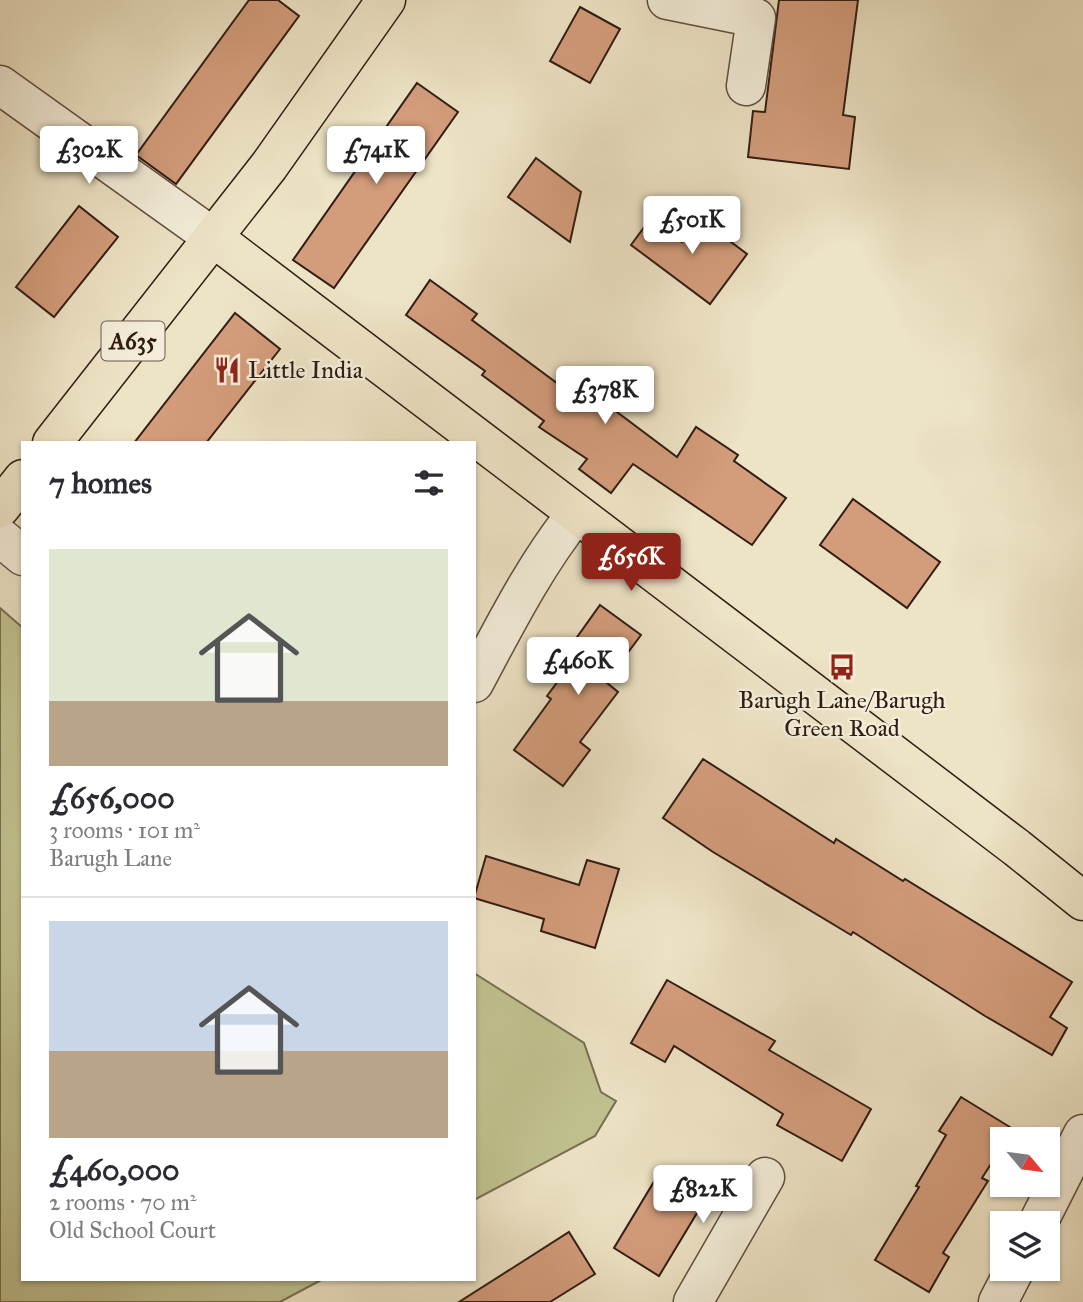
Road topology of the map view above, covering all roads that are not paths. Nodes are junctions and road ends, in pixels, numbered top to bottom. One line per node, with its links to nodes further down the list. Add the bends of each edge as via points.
1 (667, 0): 4 (street, via 756,18)
2 (382, 2): 5 (main road, A635, via 270,166)
3 (0, 85): 5 (street)
4 (746, 86)
5 (214, 238): 6 (main road, A635); 9 (main road)
6 (54, 441)
7 (21, 482): 8 (main road)
8 (0, 508)
9 (576, 514): 12 (street); 13 (main road)
10 (0, 537): 11 (street)
11 (21, 554)
12 (476, 680)
13 (1083, 901)
14 (1083, 1134): 16 (street)
15 (765, 1177): 18 (street)
16 (1044, 1211)
17 (1009, 1281): 19 (street)
18 (692, 1302)
19 (998, 1302)

